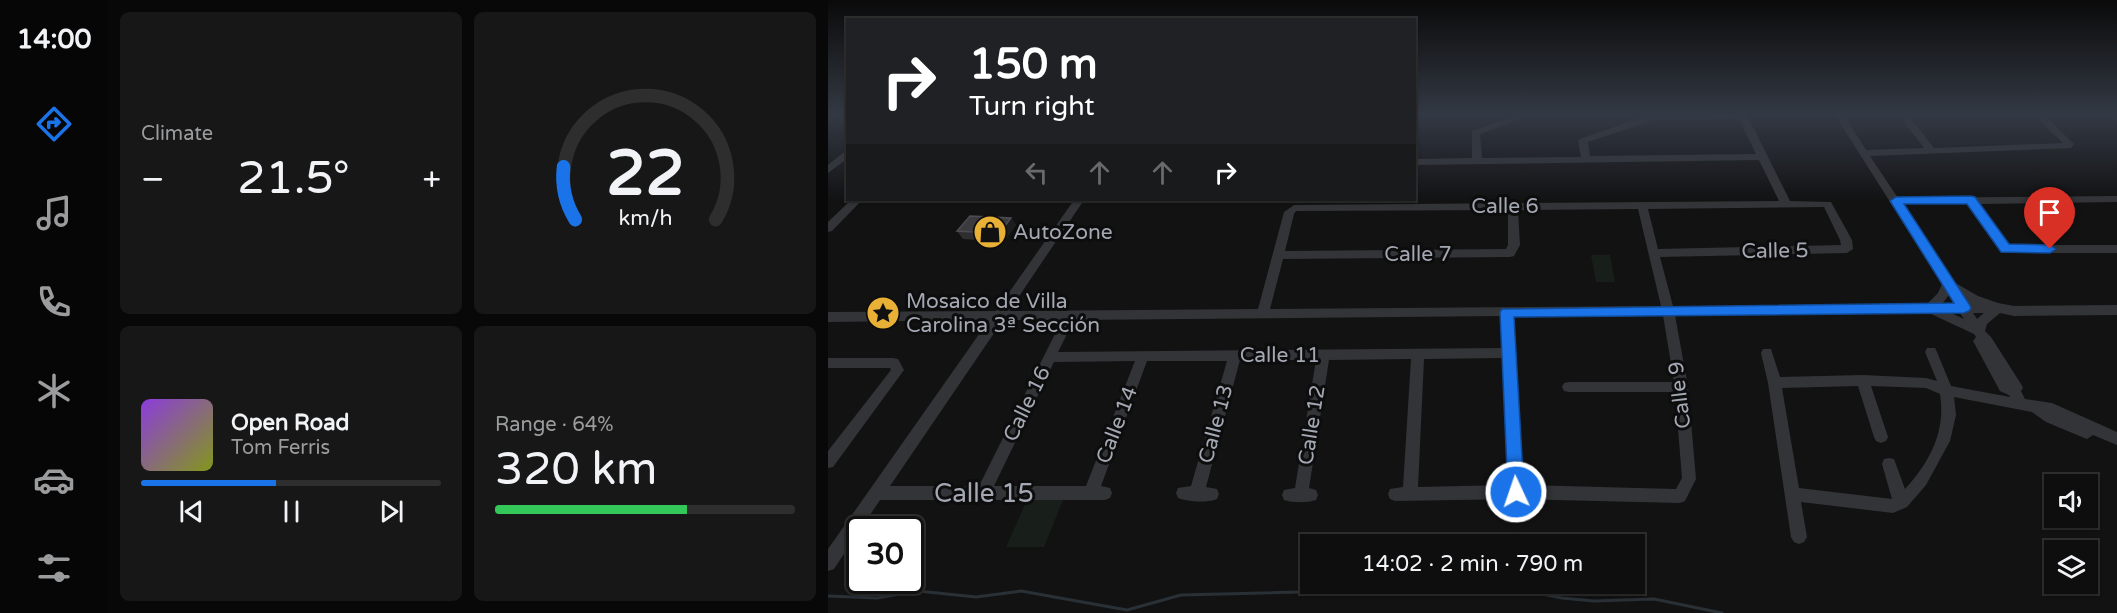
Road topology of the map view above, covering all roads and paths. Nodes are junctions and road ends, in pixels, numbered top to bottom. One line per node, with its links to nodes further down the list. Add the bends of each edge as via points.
1 (1476, 144): 12 (street)
2 (1583, 144): 11 (street)
3 (1755, 144): 10 (street)
4 (1857, 144): 8 (street)
5 (1926, 144): 7 (street)
6 (2066, 144): 7 (street, via 2068,146)
7 (1931, 150): 8 (street)
8 (1863, 153): 19 (street)
9 (846, 154): 14 (street)
10 (1761, 156): 11 (street); 21 (street)
11 (1586, 159): 12 (street)
12 (1477, 161): 13 (street)
13 (1416, 162)
14 (828, 170)
15 (2117, 199): 16 (street)
16 (1971, 200): 19 (street); 26 (street, via 2005,249)
17 (856, 201): 25 (street)
18 (1078, 201): 38 (street)
19 (1896, 201): 29 (street)
20 (1408, 203): 24 (street, Calle 6); 28 (street, Calle 6, via 1294,208)
21 (1786, 204): 22 (street, Calle 6); 23 (street, Calle 6)
22 (1827, 204): 27 (street, Calle 5, via 1847,249)
23 (1642, 205): 24 (street, Calle 6); 27 (street, Calle 9)
24 (1513, 206): 28 (street, Calle 7, via 1514,245 1510,253)
25 (828, 228)
26 (2117, 249)
27 (1654, 252): 35 (street, Calle 9)
28 (1278, 255): 37 (street, Calle 6)
29 (1948, 284): 31 (street, via 1943,296); 32 (street); 33 (street)
30 (2117, 303): 33 (street)
31 (1930, 308): 32 (street); 35 (street); 41 (street)
32 (1964, 308): 33 (street); 41 (street)
33 (2000, 308): 34 (street); 41 (street, via 1982,322)
34 (2117, 310)
35 (1668, 311): 36 (street); 54 (street, Calle 9)
36 (1507, 312): 37 (street); 43 (street)
37 (1263, 314): 39 (street)
38 (998, 315): 39 (street); 40 (street); 65 (street)
39 (1070, 315): 49 (street, Calle 16)
40 (828, 317)
41 (1980, 333): 56 (street, via 1978,339 1990,351 2005,387)
42 (1931, 352): 55 (street)
43 (1509, 353): 45 (street, Calle 11); 64 (street)
44 (1767, 353): 52 (street)
45 (1418, 354): 47 (street, Calle 11); 64 (street, via 1403,493)
46 (1235, 355): 47 (street, Calle 11); 48 (street, Calle 11); 67 (street, Calle 13)
47 (1323, 355): 69 (street, Calle 12)
48 (1143, 356): 49 (street, Calle 11); 66 (street, Calle 14)
49 (1050, 357): 63 (street, Calle 16)
50 (828, 363): 61 (street, via 893,363 898,370)
51 (1863, 380): 52 (street); 55 (street, via 1926,383); 58 (street)
52 (1775, 383): 68 (street)
53 (1569, 387): 54 (street)
54 (1681, 387): 64 (street, Calle 9, via 1689,479 1680,496)
55 (1945, 390): 56 (street); 70 (street, via 1949,412 1944,439 1924,476)
56 (2017, 397): 57 (street)
57 (2034, 407): 59 (street, via 2047,407); 60 (street)
58 (1881, 437)
59 (2117, 439)
60 (2117, 448)
61 (828, 462)
62 (1889, 464): 70 (street)
63 (984, 492): 65 (street, Calle 15); 66 (street, Calle 15)
64 (1516, 492)
65 (877, 493): 72 (street)
66 (1098, 493)
67 (1198, 493)
68 (1792, 494): 70 (street, via 1893,506); 71 (street)
69 (1300, 495)
70 (1902, 502)
71 (1799, 537)
72 (828, 563)

